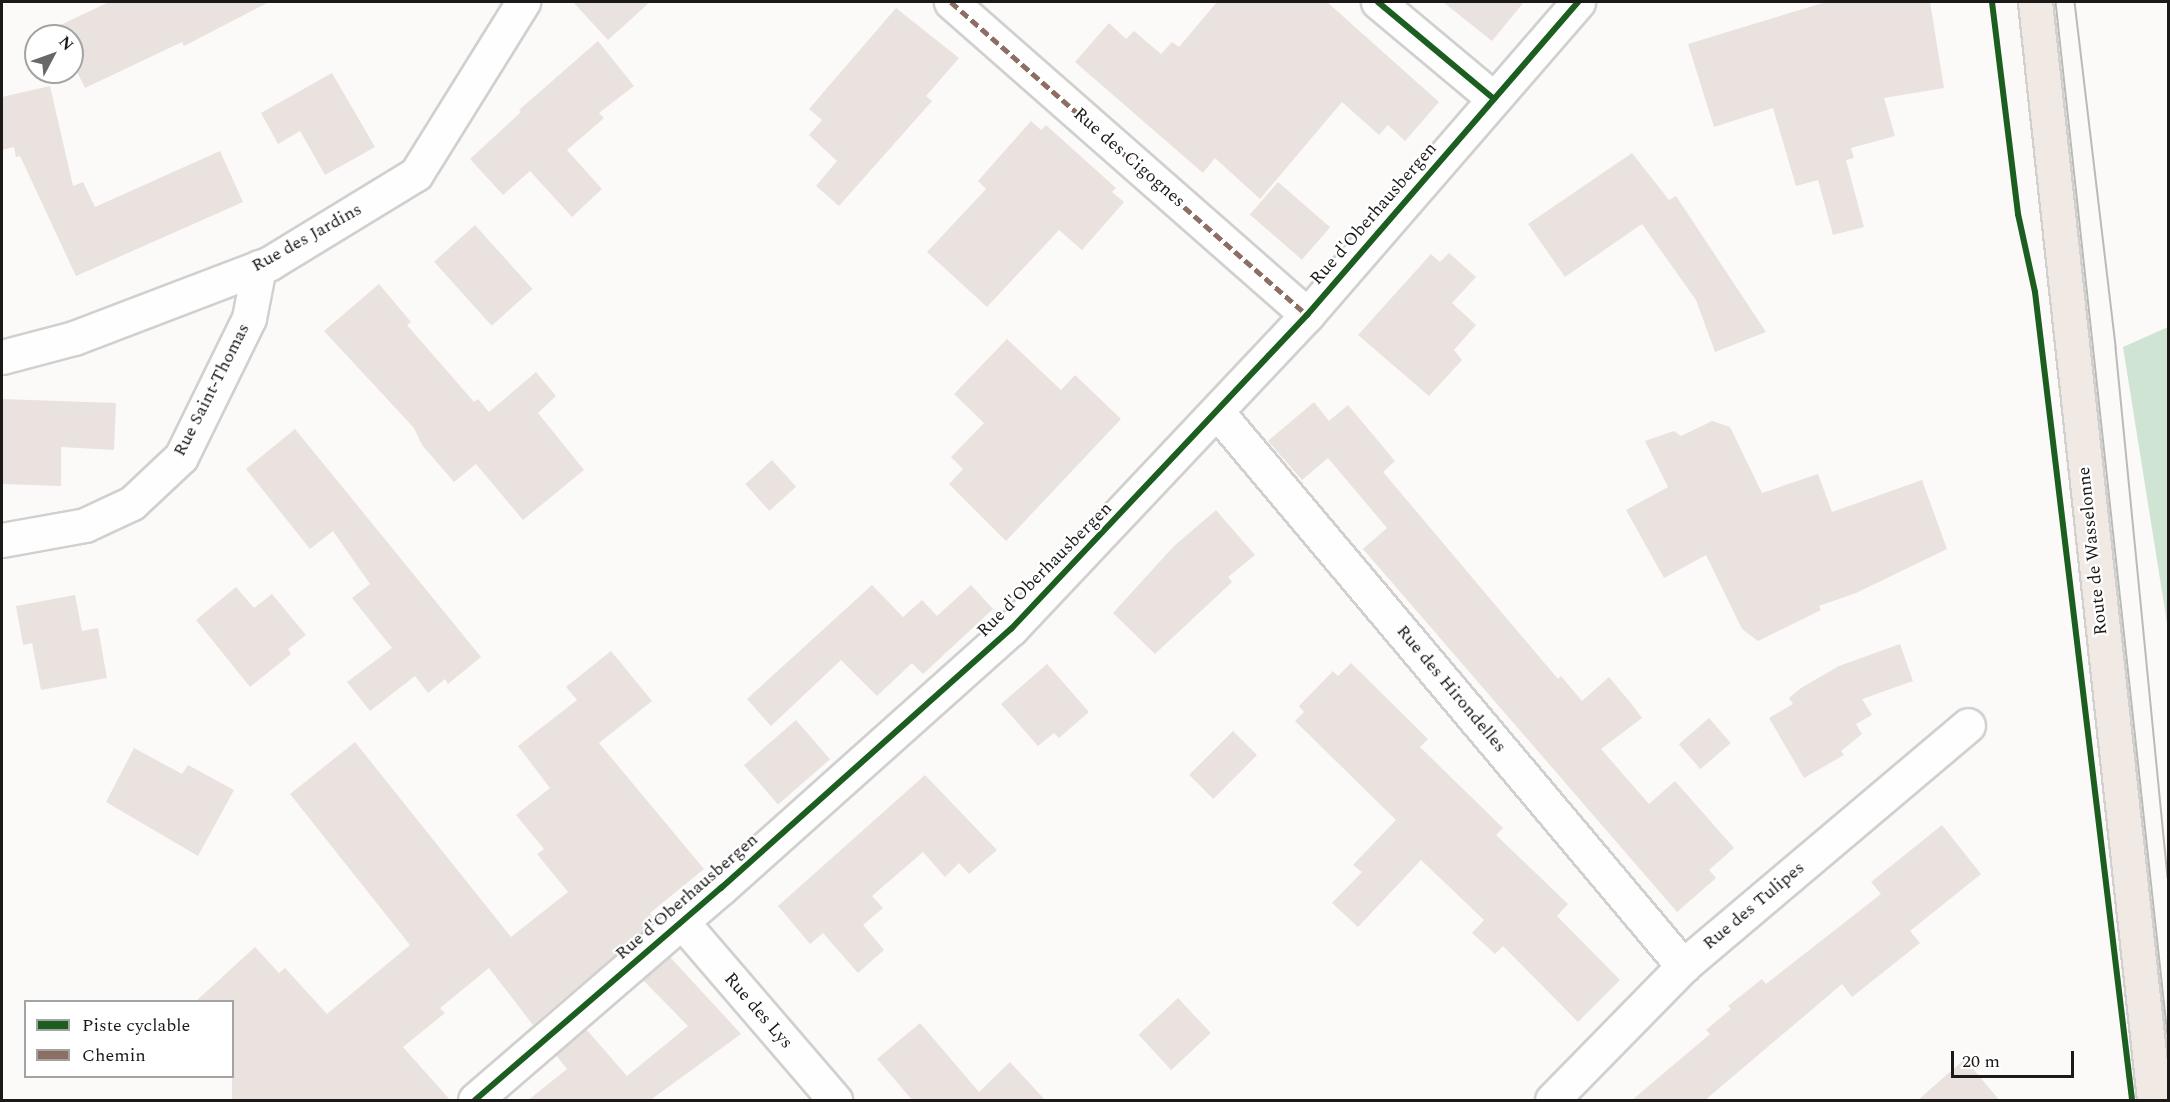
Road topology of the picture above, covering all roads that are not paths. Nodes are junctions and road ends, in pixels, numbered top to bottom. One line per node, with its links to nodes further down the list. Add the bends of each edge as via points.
1 (523, 2): 7 (street, Rue des Jardins, via 416,174)
2 (951, 2): 8 (street, Rue des Cigognes)
3 (1378, 2): 6 (street)
4 (1578, 2): 6 (street, Rue d'Oberhausbergen)
5 (2035, 2): 18 (main road, Route de Wasselonne)
6 (1494, 99): 8 (street, Rue d'Oberhausbergen)
7 (259, 267): 9 (street, Rue des Jardins, via 74,338); 11 (street, Rue Saint-Thomas, via 249,318 181,457 122,508 85,525)
8 (1307, 315): 10 (street, Rue d'Oberhausbergen)
9 (2, 357)
10 (1218, 413): 13 (street, Rue d'Oberhausbergen, via 1011,629); 14 (street, Rue des Hirondelles)
11 (2, 540)
12 (1968, 725): 14 (street, Rue des Tulipes)
13 (682, 922): 15 (street, Rue d'Oberhausbergen); 16 (street, Rue des Lys)
14 (1683, 966): 17 (street, Rue des Tulipes)
15 (475, 1101)
16 (835, 1101)
17 (1552, 1101)
18 (2154, 1101)

